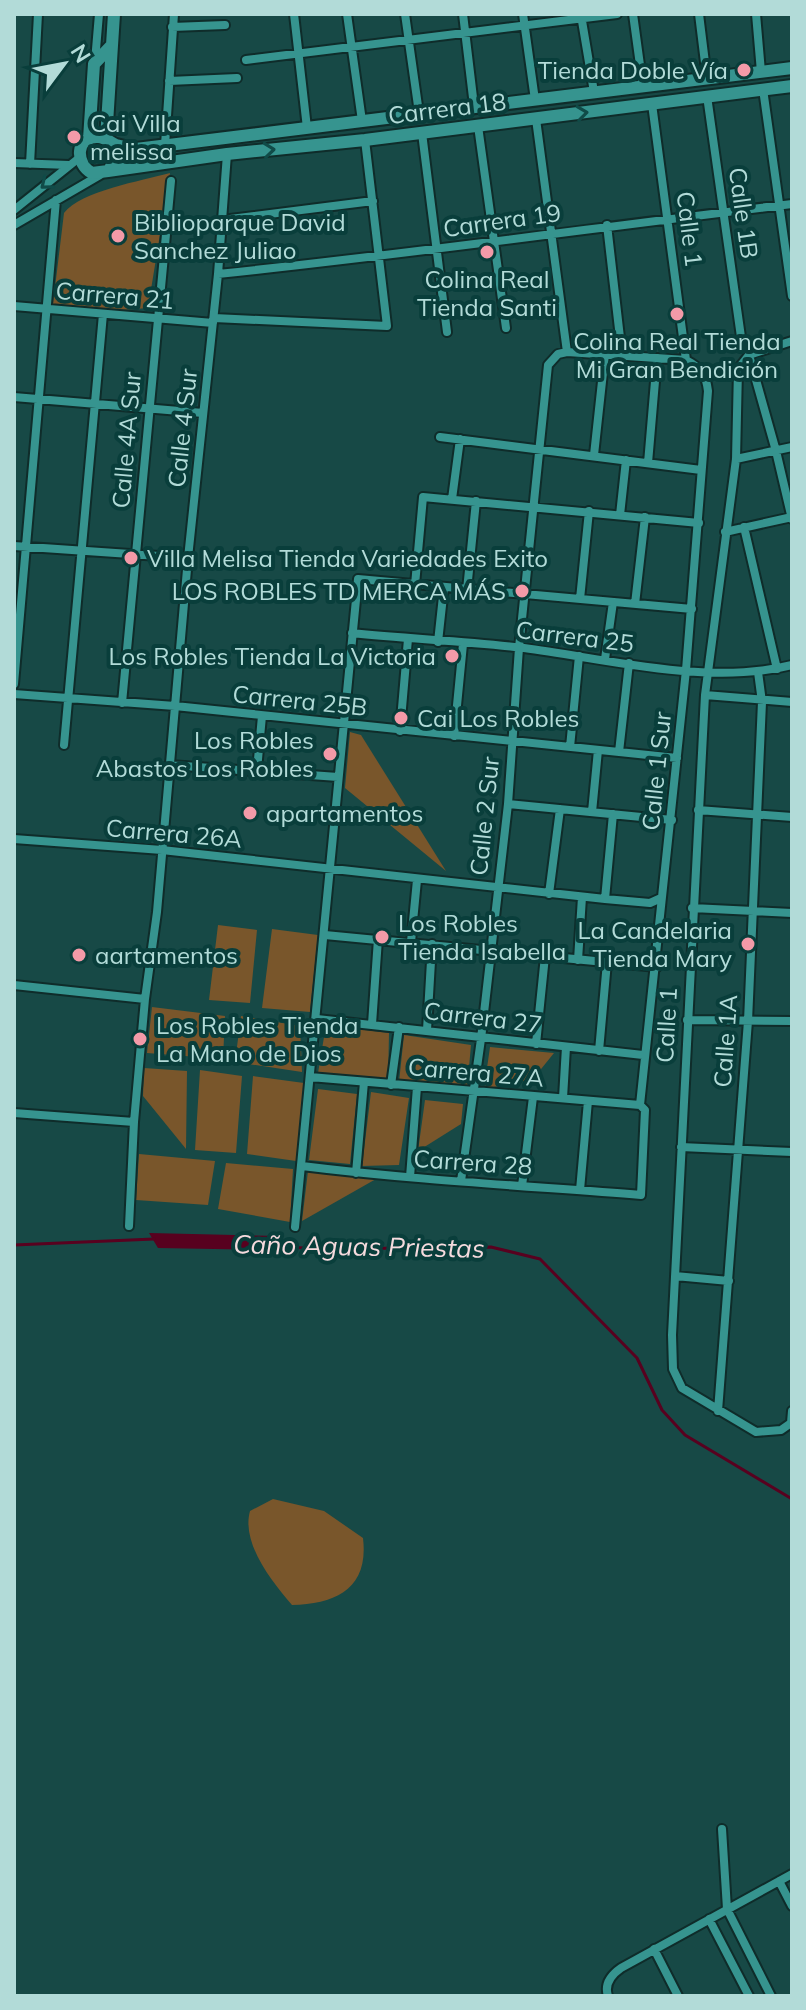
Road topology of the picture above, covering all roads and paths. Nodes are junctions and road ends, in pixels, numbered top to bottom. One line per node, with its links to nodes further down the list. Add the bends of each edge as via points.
1 (38, 14): 53 (street)
2 (99, 14): 24 (street)
3 (114, 14): 20 (street)
4 (174, 14): 17 (street)
5 (294, 14): 22 (street)
6 (347, 14): 21 (street)
7 (405, 14): 19 (street)
8 (463, 14): 18 (street)
9 (523, 14): 16 (street)
10 (617, 14): 14 (street)
11 (633, 14): 31 (street)
12 (699, 14): 28 (street)
13 (756, 14): 26 (street)
14 (581, 16): 16 (street); 33 (street)
15 (225, 25): 17 (street)
16 (524, 26): 18 (street); 35 (street)
17 (172, 27): 29 (street)
18 (465, 33): 19 (street); 37 (street)
19 (408, 40): 21 (street); 39 (street)
20 (112, 45): 24 (street); 48 (street)
21 (351, 47): 22 (street); 41 (street)
22 (296, 54): 23 (street); 43 (street)
23 (246, 60)
24 (94, 64): 46 (street)
25 (792, 68): 26 (street, Carrera 18)
26 (761, 72): 28 (street, Carrera 18)
27 (237, 78): 29 (street)
28 (707, 79): 31 (street, Carrera 18)
29 (169, 81): 49 (street)
30 (792, 86): 32 (street, Carrera 18)
31 (643, 87): 33 (street, Carrera 18)
32 (763, 89): 34 (street, Carrera 18); 59 (street)
33 (594, 92): 35 (street, Carrera 18)
34 (707, 96): 36 (street, Carrera 18); 61 (street, Calle 1B)
35 (535, 100): 37 (street, Carrera 18)
36 (652, 104): 40 (street, Carrera 18, one-way to 36); 62 (street, Calle 1)
37 (474, 106): 38 (street, Carrera 18)
38 (439, 112): 39 (street, Carrera 18); 44 (street)
39 (419, 113): 41 (street, Carrera 18)
40 (536, 119): 42 (street, Carrera 18); 66 (street)
41 (362, 121): 43 (street, Carrera 18)
42 (478, 126): 44 (street, Carrera 18); 67 (street)
43 (307, 128): 49 (street, Carrera 18)
44 (440, 131): 45 (street, Carrera 18)
45 (422, 133): 47 (street, Carrera 18); 68 (street)
46 (89, 139): 48 (street); 51 (street)
47 (365, 140): 50 (street, Carrera 18, one-way to 47); 57 (street)
48 (109, 141): 49 (street, Carrera 18, via 136,149); 54 (street, via 116,160)
49 (165, 145)
50 (227, 154): 54 (street, Carrera 18); 63 (street, Calle 4 Sur)
51 (74, 162): 53 (street); 54 (street); 60 (street, one-way to 60)
52 (14, 163): 53 (street)
53 (30, 164)
54 (104, 172): 56 (street)
55 (171, 181): 75 (street, Calle 4A Sur)
56 (56, 200): 64 (street); 73 (street)
57 (373, 201): 63 (street); 69 (street)
58 (792, 204): 59 (street, Carrera 19)
59 (779, 205): 61 (street, Carrera 19); 71 (street)
60 (14, 210)
61 (724, 214): 62 (street, Carrera 19); 79 (street, Calle 1B)
62 (669, 219): 65 (street, Carrera 19); 86 (street, Calle 1)
63 (222, 220): 70 (street, Calle 4 Sur)
64 (14, 225)
65 (607, 225): 66 (street, Carrera 19); 83 (street)
66 (552, 233): 67 (street, Carrera 19); 81 (street)
67 (494, 240): 68 (street, Carrera 19); 77 (street)
68 (435, 249): 69 (street, Carrera 19); 78 (street)
69 (380, 257): 70 (street, Carrera 19); 76 (street, Carrera 21, via 387,326)
70 (218, 274): 76 (street, Calle 4 Sur)
71 (792, 296)
72 (14, 306): 73 (street, Carrera 21)
73 (45, 308): 74 (street, Carrera 21); 88 (street)
74 (103, 314): 75 (street, Carrera 21); 89 (street)
75 (158, 318): 76 (street, Carrera 21); 90 (street, Calle 4A Sur)
76 (213, 321): 91 (street, Calle 4 Sur)
77 (506, 328)
78 (447, 332)
79 (741, 337)
80 (792, 341): 84 (street)
81 (567, 352): 82 (street); 95 (street, Calle 2 Sur, via 548,365)
82 (605, 354): 83 (street); 97 (street)
83 (622, 355): 85 (street)
84 (749, 355): 96 (street); 98 (street, via 738,369)
85 (657, 358): 86 (street); 100 (street)
86 (686, 360): 101 (street, Calle 1 Sur, via 707,377)
87 (14, 397): 88 (street)
88 (38, 399): 89 (street); 113 (street)
89 (96, 404): 90 (street); 114 (street)
90 (149, 408): 91 (street); 115 (street, Calle 4A Sur)
91 (203, 413): 116 (street, Calle 4 Sur)
92 (440, 437): 93 (street)
93 (460, 439): 95 (street); 102 (street)
94 (792, 447): 96 (street)
95 (541, 448): 97 (street); 104 (street, Calle 2 Sur)
96 (776, 451): 98 (street); 108 (street)
97 (594, 455): 99 (street)
98 (736, 459): 111 (street)
99 (626, 460): 100 (street); 106 (street)
100 (648, 463): 101 (street)
101 (701, 470): 109 (street, Calle 1 Sur)
102 (452, 499): 103 (street); 117 (street, via 423,497)
103 (476, 501): 104 (street); 119 (street)
104 (534, 506): 105 (street); 120 (street, Calle 2 Sur)
105 (589, 511): 106 (street); 121 (street)
106 (620, 515): 107 (street)
107 (645, 517): 109 (street); 123 (street)
108 (792, 518): 110 (street)
109 (699, 523): 124 (street, Calle 1 Sur)
110 (744, 527): 111 (street); 134 (street)
111 (725, 532): 135 (street, Calle 1)
112 (14, 546): 113 (street)
113 (26, 547): 114 (street); 137 (street)
114 (82, 552): 115 (street); 140 (street)
115 (135, 555): 116 (street); 143 (street, Calle 4A Sur)
116 (188, 558): 144 (street, Calle 4 Sur)
117 (415, 585): 118 (street); 125 (street, via 358,579)
118 (444, 587): 119 (street); 127 (street)
119 (467, 590): 120 (street)
120 (525, 595): 121 (street); 129 (street, Calle 2 Sur)
121 (580, 599): 122 (street)
122 (613, 602): 123 (street); 131 (street)
123 (635, 604): 124 (street)
124 (692, 609): 135 (street, Calle 1 Sur)
125 (352, 633): 126 (street, Carrera 25); 146 (street)
126 (408, 639): 127 (street, Carrera 25); 147 (street)
127 (438, 642): 128 (street, Carrera 25)
128 (463, 644): 129 (street, Carrera 25); 148 (street)
129 (519, 648): 130 (street, Carrera 25); 149 (street, Calle 2 Sur)
130 (579, 656): 131 (street, Carrera 25); 151 (street)
131 (605, 659): 132 (street, Carrera 25)
132 (629, 663): 135 (street, Carrera 25); 153 (street)
133 (792, 665): 134 (street, Carrera 25)
134 (777, 669): 136 (street, Carrera 25)
135 (698, 672): 136 (street, Carrera 25); 139 (street, Calle 1); 154 (street, Calle 1 Sur)
136 (758, 672): 141 (street, Calle 1A)
137 (14, 684)
138 (14, 694): 140 (street, Carrera 25B)
139 (705, 695): 141 (street); 160 (street, Calle 1)
140 (69, 699): 143 (street, Carrera 25B); 150 (street)
141 (762, 702): 142 (street); 163 (street, Calle 1A)
142 (792, 702)
143 (122, 703): 144 (street, Carrera 25B)
144 (175, 706): 145 (street, Carrera 25B); 155 (street, Calle 4 Sur)
145 (262, 716): 146 (street, Carrera 25B); 156 (street)
146 (343, 724): 147 (street, Carrera 25B); 157 (street)
147 (400, 731): 148 (street, Carrera 25B)
148 (454, 736): 149 (street, Carrera 25B)
149 (512, 742): 151 (street, Carrera 25B); 158 (street, Calle 2 Sur)
150 (64, 745)
151 (570, 747): 152 (street, Carrera 25B)
152 (598, 750): 153 (street, Carrera 25B); 161 (street)
153 (619, 752): 154 (street, Carrera 25B)
154 (677, 758): 165 (street, Calle 1 Sur)
155 (170, 765): 156 (street); 167 (street, Calle 4 Sur)
156 (257, 770): 157 (street)
157 (338, 777): 168 (street)
158 (508, 804): 159 (street); 170 (street, Calle 2 Sur)
159 (560, 809): 161 (street); 171 (street)
160 (698, 810): 163 (street); 175 (street, Calle 1)
161 (592, 812): 162 (street)
162 (613, 814): 165 (street); 174 (street)
163 (757, 815): 164 (street); 176 (street, Calle 1A)
164 (792, 817)
165 (672, 820): 173 (street, Calle 1 Sur)
166 (14, 839): 167 (street, Carrera 26A)
167 (162, 850): 168 (street, Carrera 26A); 188 (street, Calle 4 Sur)
168 (329, 869): 169 (street, Carrera 26A); 178 (street)
169 (417, 880): 170 (street, Carrera 26A); 180 (street)
170 (497, 889): 171 (street, Carrera 26A); 182 (street, Calle 2 Sur)
171 (549, 894): 172 (street, Carrera 26A)
172 (582, 897): 174 (street, Carrera 26A); 184 (street)
173 (661, 898): 174 (street, Carrera 26A, via 650,903); 186 (street, Calle 1 Sur)
174 (605, 899)
175 (692, 908): 176 (street); 190 (street, Calle 1)
176 (752, 912): 177 (street); 191 (street, Calle 1A)
177 (792, 913)
178 (325, 935): 179 (street); 189 (street)
179 (378, 939): 180 (street); 193 (street)
180 (411, 942): 181 (street)
181 (432, 944): 182 (street); 195 (street)
182 (491, 949): 183 (street); 196 (street, Calle 2 Sur)
183 (545, 956): 184 (street); 197 (street)
184 (578, 960): 185 (street)
185 (607, 962): 186 (street); 199 (street)
186 (657, 967): 200 (street, Calle 1 Sur)
187 (14, 985): 188 (street)
188 (145, 999): 211 (street, Calle 4 Sur)
189 (317, 1019): 193 (street, Carrera 27); 201 (street)
190 (687, 1020): 191 (street); 212 (street, Calle 1)
191 (748, 1021): 192 (street); 213 (street, Calle 1A)
192 (792, 1021)
193 (372, 1024): 194 (street, Carrera 27)
194 (399, 1027): 195 (street, Carrera 27); 203 (street)
195 (427, 1030): 196 (street, Carrera 27)
196 (481, 1039): 197 (street, Carrera 27); 205 (street, Calle 2 Sur)
197 (536, 1044): 198 (street, Carrera 27)
198 (566, 1047): 199 (street, Carrera 27); 207 (street)
199 (599, 1051): 200 (street, Carrera 27)
200 (643, 1055): 209 (street, Calle 1 Sur)
201 (310, 1077): 202 (street, Carrera 27A); 215 (street)
202 (364, 1082): 203 (street, Carrera 27A); 216 (street)
203 (391, 1085): 204 (street, Carrera 27A)
204 (417, 1087): 205 (street, Carrera 27A); 217 (street)
205 (472, 1092): 206 (street, Carrera 27A); 218 (street, Calle 2 Sur)
206 (533, 1097): 207 (street, Carrera 27A); 219 (street)
207 (563, 1098): 208 (street, Carrera 27A)
208 (588, 1101): 209 (street, Carrera 27A); 220 (street)
209 (640, 1105): 221 (street, Calle 1 Sur, via 645,1110)
210 (14, 1113): 211 (street)
211 (134, 1122): 222 (street, Calle 4 Sur)
212 (681, 1147): 213 (street); 224 (street, Calle 1)
213 (738, 1150): 214 (street); 225 (street, Calle 1A)
214 (792, 1152)
215 (302, 1166): 216 (street, Carrera 28); 223 (street)
216 (356, 1173): 217 (street, Carrera 28)
217 (410, 1177): 218 (street, Carrera 28)
218 (461, 1181): 219 (street, Carrera 28)
219 (522, 1186): 220 (street, Carrera 28)
220 (580, 1190): 221 (street, Carrera 28)
221 (641, 1195)
222 (129, 1226)
223 (295, 1227)
224 (675, 1276): 225 (street); 226 (street, Calle 1, via 673,1369 682,1388)
225 (729, 1281): 226 (street, Calle 1A)
226 (718, 1411): 227 (street, Calle 1, via 756,1432 781,1430 791,1423)
227 (792, 1414)
228 (722, 1829): 232 (street)
229 (792, 1874): 230 (street)
230 (779, 1881): 231 (street); 232 (street)
231 (792, 1906)
232 (727, 1909): 233 (street); 238 (street)
233 (709, 1919): 234 (street); 237 (street)
234 (654, 1949): 235 (street, via 613,1974); 236 (street)
235 (608, 1996)
236 (678, 1996)
237 (749, 1996)
238 (771, 1996)

